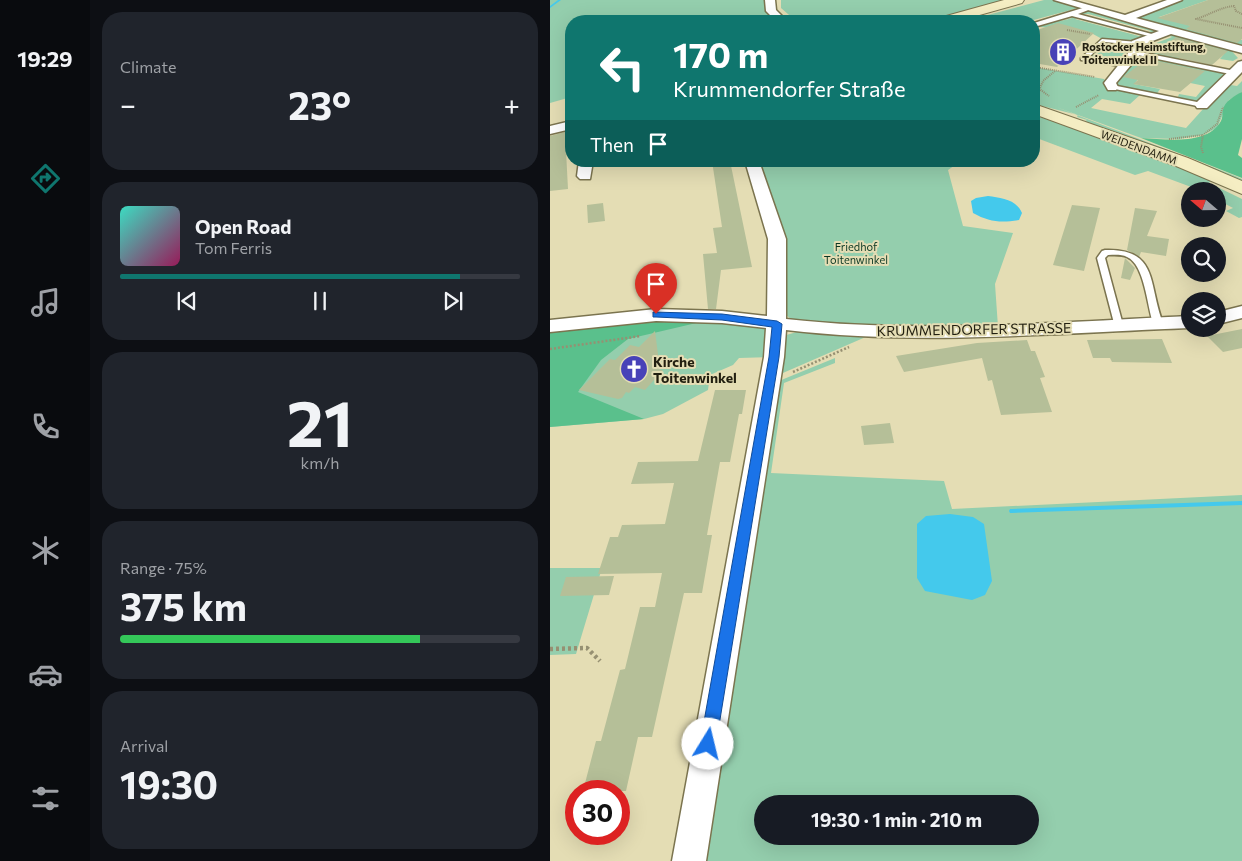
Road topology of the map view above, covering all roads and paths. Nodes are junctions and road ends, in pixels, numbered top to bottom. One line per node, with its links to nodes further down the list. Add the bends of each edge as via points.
1 (770, 0): 8 (street, via 771,11)
2 (1018, 0): 9 (street)
3 (1060, 0): 5 (street)
4 (1177, 0): 10 (street)
5 (1089, 8): 6 (lane); 10 (street)
6 (1072, 14): 11 (lane); 15 (lane)
7 (1242, 14): 12 (path, via 1234,6 1228,6 1196,19)
8 (775, 15)
9 (965, 15)
10 (1125, 18): 14 (street)
11 (1040, 23)
12 (1242, 28)
13 (1063, 30): 16 (path, via 1093,34)
14 (1172, 30): 15 (street); 18 (street)
15 (1156, 36): 17 (street)
16 (1104, 40): 17 (lane); 19 (lane, via 1083,59)
17 (1136, 48): 19 (street); 21 (lane)
18 (1242, 50)
19 (1125, 66): 24 (street, via 1110,83)
20 (1040, 68): 22 (path)
21 (1238, 69): 28 (street)
22 (1055, 71): 23 (path); 25 (path)
23 (1096, 78)
24 (1112, 87): 28 (lane); 29 (path)
25 (1040, 88): 26 (path)
26 (1051, 98)
27 (1226, 104): 33 (path, via 1217,128)
28 (1202, 105)
29 (1075, 107)
30 (1040, 111): 37 (street, WEIDENDAMM, via 1182,162)
31 (565, 126): 32 (street)
32 (550, 130)
33 (1203, 136): 34 (path); 35 (path, via 1201,148)
34 (1160, 138)
35 (1204, 155)
36 (754, 167): 42 (street, via 777,239)
37 (1242, 188)
38 (1242, 312): 39 (street)
39 (1226, 316)
40 (1181, 322): 41 (street, KRUMMENDORFER STRASSE)
41 (1158, 323): 43 (street, KRUMMENDORFER STRASSE); 43 (lane, via 1141,265 1129,253 1111,252 1101,258)
42 (777, 324): 44 (street, KRUMMENDORFER STRASSE, via 656,314); 45 (street, KRUMMENDORFER STRASSE); 48 (street)
43 (1118, 325): 45 (street, KRUMMENDORFER STRASSE)
44 (550, 326)
45 (885, 332): 48 (path)
46 (646, 335): 47 (path)
47 (550, 349)
48 (769, 381): 51 (street)
49 (550, 649): 50 (path, via 587,648)
50 (600, 661)
51 (689, 861)

